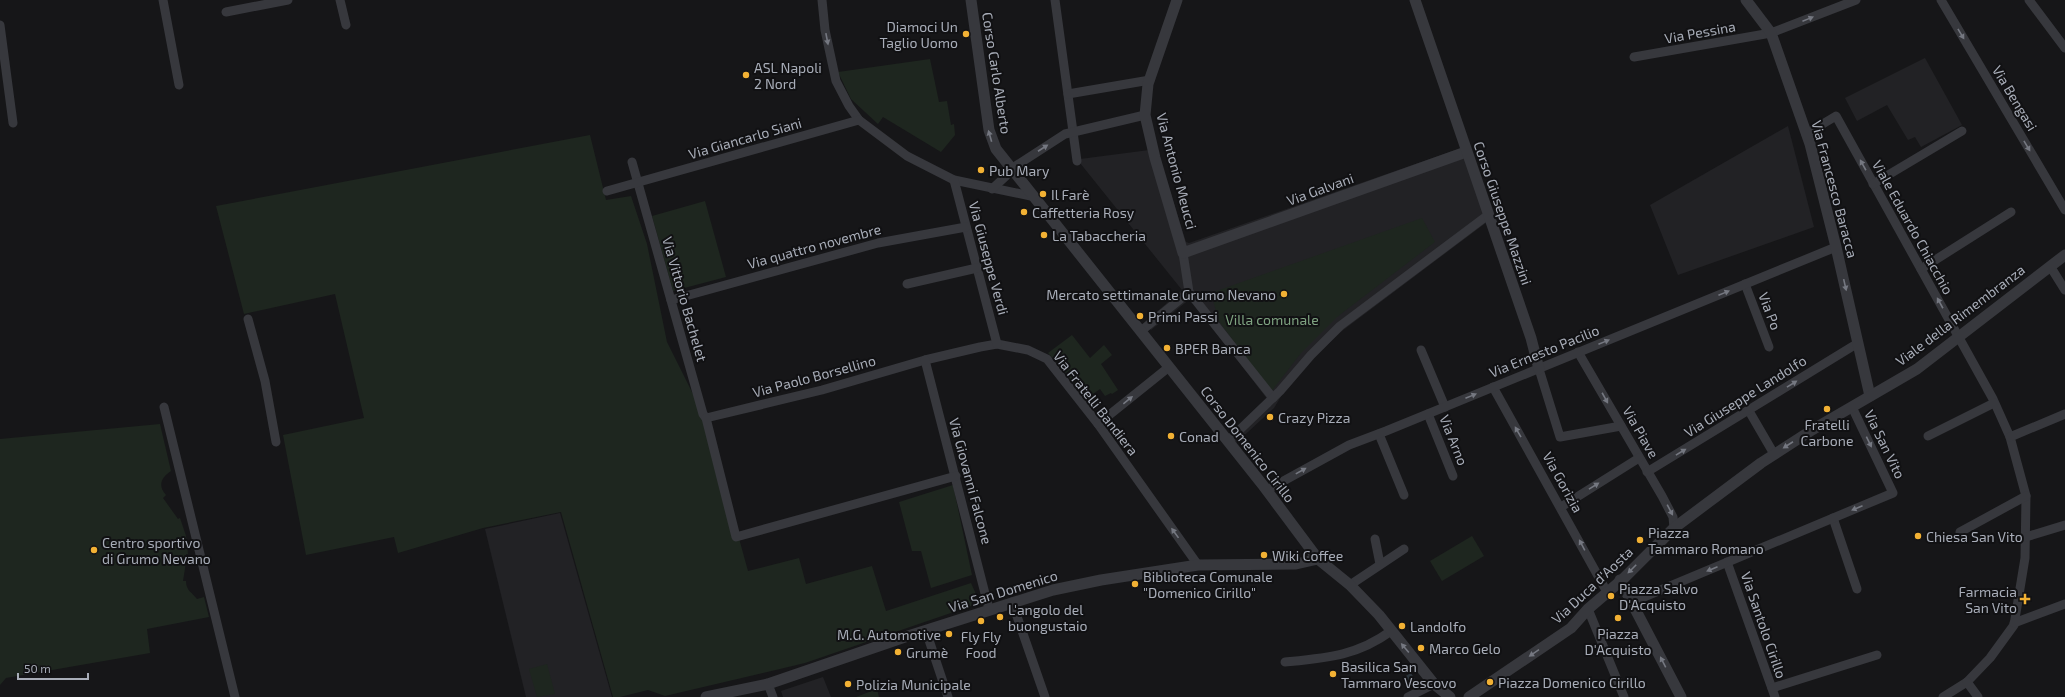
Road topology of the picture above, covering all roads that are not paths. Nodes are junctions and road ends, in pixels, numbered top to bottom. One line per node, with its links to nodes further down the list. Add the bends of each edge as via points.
1 (163, 0): 20 (street)
2 (288, 0): 13 (street)
3 (340, 0): 15 (street)
4 (822, 0): 23 (street, one-way to 23, via 825,30 836,81 848,106)
5 (971, 0): 31 (street, Corso Carlo Alberto, one-way to 5, via 996,149 989,130)
6 (1055, 0): 21 (street)
7 (1177, 0): 19 (street, Via Antonio Meucci)
8 (1414, 0): 28 (street, Corso Giuseppe Mazzini)
9 (1746, 0): 16 (street, Via Francesco Baracca)
10 (1856, 0): 16 (street, Via Pessina, one-way to 10)
11 (1941, 0): 38 (street, Via Bengasi, one-way to 38)
12 (2029, 0): 17 (street)
13 (226, 12)
14 (0, 25): 24 (street)
15 (346, 25)
16 (1772, 33): 18 (street, Via Pessina); 27 (street, Via Francesco Baracca)
17 (2064, 43)
18 (1634, 57)
19 (1150, 80): 21 (street); 22 (street, Via Antonio Meucci)
20 (178, 85)
21 (1068, 94): 26 (street)
22 (1145, 115): 26 (street); 43 (street, Via Antonio Meucci)
23 (859, 120): 32 (street, via 907,156); 33 (street, Via Giancarlo Siani)
24 (13, 123)
25 (1962, 131): 34 (street)
26 (1073, 132): 29 (street); 31 (street, one-way to 26, via 1065,134)
27 (1806, 134): 34 (street, Viale Eduardo Chiacchio, one-way to 27, via 1836,116); 42 (street, Via Francesco Baracca)
28 (1466, 152): 40 (street, Corso Giuseppe Mazzini); 43 (street, Via Galvani)
29 (1077, 161)
30 (632, 162): 33 (street, Via Vittorio Bachelet)
31 (1011, 169): 35 (street); 37 (street, Corso Carlo Alberto)
32 (954, 180): 35 (street); 41 (street, Via Giuseppe Verdi)
33 (638, 182): 36 (street, Via Giancarlo Siani); 52 (street, Via Vittorio Bachelet)
34 (1873, 184): 47 (street, Viale Eduardo Chiacchio)
35 (992, 188): 37 (street)
36 (607, 191)
37 (1032, 197): 54 (street, Corso Domenico Cirillo)
38 (2065, 210)
39 (2011, 212): 47 (street)
40 (1488, 215): 63 (street, Corso Giuseppe Mazzini, via 1531,338); 66 (street, via 1340,326)
41 (966, 227): 46 (street, Via Giuseppe Verdi); 52 (street, Via quattro novembre, via 878,243)
42 (1836, 247): 49 (street, Via Ernesto Pacilio); 56 (street, Via Francesco Baracca, one-way to 56)
43 (1183, 254): 51 (street, Via Antonio Meucci)
44 (2065, 255): 45 (street, Viale della Rimembranza)
45 (2050, 266): 50 (street); 55 (street, Viale della Rimembranza)
46 (977, 268): 48 (street); 57 (street, Via Giuseppe Verdi)
47 (1921, 269): 55 (street, Viale Eduardo Chiacchio, one-way to 47)
48 (907, 284)
49 (1745, 284): 58 (street, Via Po); 60 (street, Via Ernesto Pacilio, one-way to 49)
50 (2065, 290)
51 (1189, 292): 54 (street); 66 (street)
52 (671, 300): 74 (street, Via Vittorio Bachelet, via 703,414)
53 (248, 319): 81 (street, via 265,380)
54 (1141, 331): 62 (street, Corso Domenico Cirillo)
55 (1958, 338): 65 (street, Viale della Rimembranza, via 1917,368); 67 (street, Viale Eduardo Chiacchio)
56 (1858, 343): 65 (street, Via Francesco Baracca); 71 (street, Via Giuseppe Landolfo, one-way to 56)
57 (997, 344): 61 (street, Via Fratelli Bandiera); 75 (street, Via Fratelli Bandiera, via 1028,350 1047,359)
58 (1770, 347)
59 (1421, 350): 68 (street)
60 (1578, 352): 63 (street, Via Ernesto Pacilio); 76 (street, Via Piave, one-way to 76)
61 (925, 360): 74 (street, Via Paolo Borsellino, via 822,390); 85 (street, Via Giovanni Falcone)
62 (1169, 367): 75 (street, one-way to 62); 80 (street, Corso Domenico Cirillo)
63 (1539, 369): 64 (street, Via Ernesto Pacilio); 76 (street, Corso Giuseppe Mazzini, via 1560,438)
64 (1493, 387): 68 (street, Via Ernesto Pacilio, one-way to 64); 90 (street, Via Gorizia, one-way to 64)
65 (1870, 396): 69 (street, Via Duca d'Aosta)
66 (1274, 398): 80 (street)
67 (1994, 403): 78 (street); 79 (street, Viale Eduardo Chiacchio)
68 (1445, 407): 72 (street, Via Ernesto Pacilio)
69 (1852, 407): 82 (street, Via Duca d'Aosta, one-way to 82); 91 (street, Via San Vito, one-way to 91, via 1893,493)
70 (164, 408): 120 (street)
71 (1749, 411): 82 (street); 84 (street, Via Giuseppe Landolfo, one-way to 71)
72 (1428, 414): 77 (street, Via Ernesto Pacilio); 86 (street, Via Arno)
73 (2065, 414): 79 (street)
74 (709, 418): 85 (street, Via Vittorio Bachelet, via 736,537)
75 (1098, 424): 101 (street, Via Fratelli Bandiera, one-way to 75)
76 (1621, 426): 83 (street, Via Piave)
77 (1379, 434): 87 (street, Via Ernesto Pacilio, one-way to 77, via 1349,445); 88 (street)
78 (1928, 436)
79 (2010, 437): 89 (street, Viale Eduardo Chiacchio)
80 (1228, 440): 87 (street, Corso Domenico Cirillo)
81 (276, 442)
82 (1774, 454): 93 (street, Via Duca d'Aosta)
83 (1639, 458): 84 (street, Via Piave); 90 (street, one-way to 83)
84 (1647, 472): 93 (street, Via Piave, one-way to 93, via 1673,516)
85 (956, 476): 109 (street, Via Giovanni Falcone)
86 (1454, 476)
87 (1267, 490): 98 (street, Corso Domenico Cirillo)
88 (1404, 495)
89 (2026, 496): 94 (street); 95 (street, Viale Eduardo Chiacchio)
90 (1561, 507): 105 (street, Via Gorizia, one-way to 90)
91 (1833, 518): 99 (street); 104 (street)
92 (2065, 525): 95 (street)
93 (1674, 528): 102 (street, Via Duca d'Aosta, one-way to 102)
94 (1960, 532)
95 (2026, 537): 111 (street, Viale Eduardo Chiacchio)
96 (1375, 539): 100 (street)
97 (1404, 549): 100 (street)
98 (1318, 559): 101 (street, Via San Domenico, via 1296,564); 103 (street, Corso Domenico Cirillo)
99 (1727, 562): 107 (street, one-way to 107); 119 (street, Via Santolo Cirillo)
100 (1380, 564): 103 (street)
101 (1198, 565): 106 (street, Via San Domenico, via 1101,580)
102 (1620, 580): 105 (street, Via Duca d'Aosta); 107 (street)
103 (1350, 585): 113 (street, Corso Domenico Cirillo)
104 (1857, 589)
105 (1607, 592): 110 (street, Via Duca d'Aosta)
106 (1012, 602): 109 (street, Via San Domenico); 123 (street)
107 (1632, 602): 128 (street, one-way to 107)
108 (2065, 604): 111 (street)
109 (989, 609): 112 (street, Via San Domenico)
110 (1588, 609): 126 (street, Via Duca d'Aosta, one-way to 126, via 1571,628); 127 (street)
111 (2014, 624): 116 (street, via 1990,658)
112 (926, 631): 118 (street, Via San Domenico); 122 (street)
113 (1391, 631): 115 (street, via 1374,643 1348,654); 117 (street, Corso Domenico Cirillo, one-way to 113)
114 (1877, 655): 119 (street)
115 (1285, 662)
116 (1967, 682): 129 (street); 130 (street)
117 (1434, 684): 124 (street); 125 (street, Corso Domenico Cirillo)
118 (770, 690): 121 (street, Via San Domenico)
119 (1773, 693)
120 (235, 697)
121 (706, 697)
122 (948, 697)
123 (1045, 697)
124 (1408, 697)
125 (1450, 697)
126 (1469, 697)
127 (1624, 697)
128 (1681, 697)
129 (1943, 697)
130 (1978, 697)

